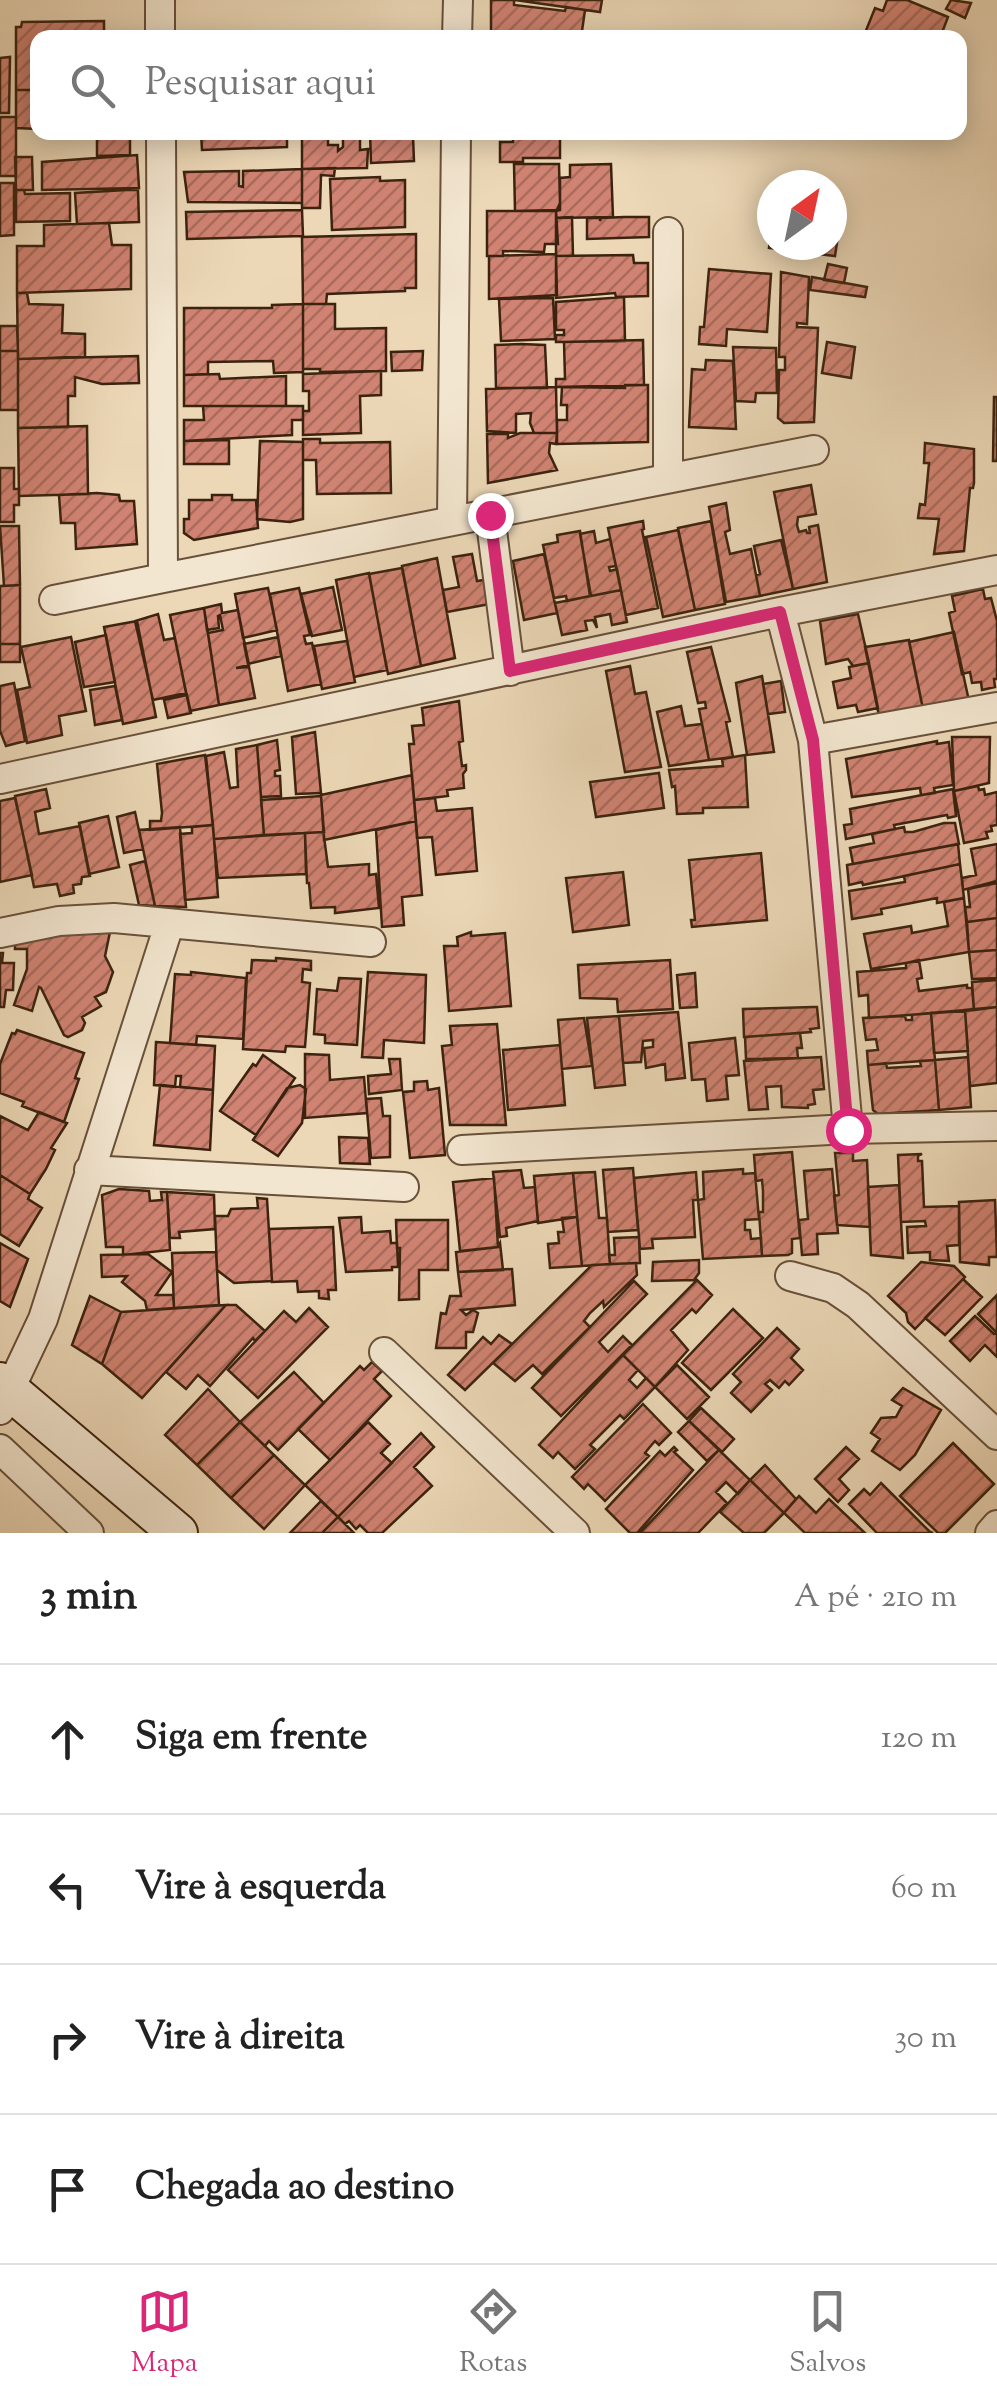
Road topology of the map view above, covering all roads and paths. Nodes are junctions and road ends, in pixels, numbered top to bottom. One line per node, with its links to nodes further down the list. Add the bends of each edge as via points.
1 (160, 0): 3 (street)
2 (458, 0): 4 (street)
3 (160, 30)
4 (458, 30)
5 (160, 140): 13 (street)
6 (456, 140): 11 (street)
7 (668, 232): 9 (street)
8 (814, 450): 9 (street)
9 (668, 478): 10 (street)
10 (490, 515): 11 (street); 16 (street)
11 (452, 520): 13 (street)
12 (997, 570): 15 (street)
13 (163, 578): 14 (street)
14 (54, 600)
15 (780, 612): 16 (street); 18 (street)
16 (510, 671): 19 (street)
17 (997, 707): 18 (street)
18 (813, 740): 24 (street)
19 (0, 779)
20 (169, 925): 21 (street, via 84,918); 22 (street); 26 (street)
21 (0, 933)
22 (371, 942)
23 (997, 1126): 24 (street)
24 (848, 1130): 25 (street)
25 (462, 1150)
26 (89, 1170): 27 (street); 30 (street, via 43,1319)
27 (404, 1188)
28 (790, 1276): 31 (street, via 833,1288 858,1305)
29 (384, 1352): 36 (street)
30 (3, 1394): 35 (main road)
31 (997, 1436)
32 (0, 1449): 34 (street)
33 (997, 1526): 37 (street)
34 (89, 1533)
35 (178, 1533)
36 (575, 1533)
37 (990, 1533)

